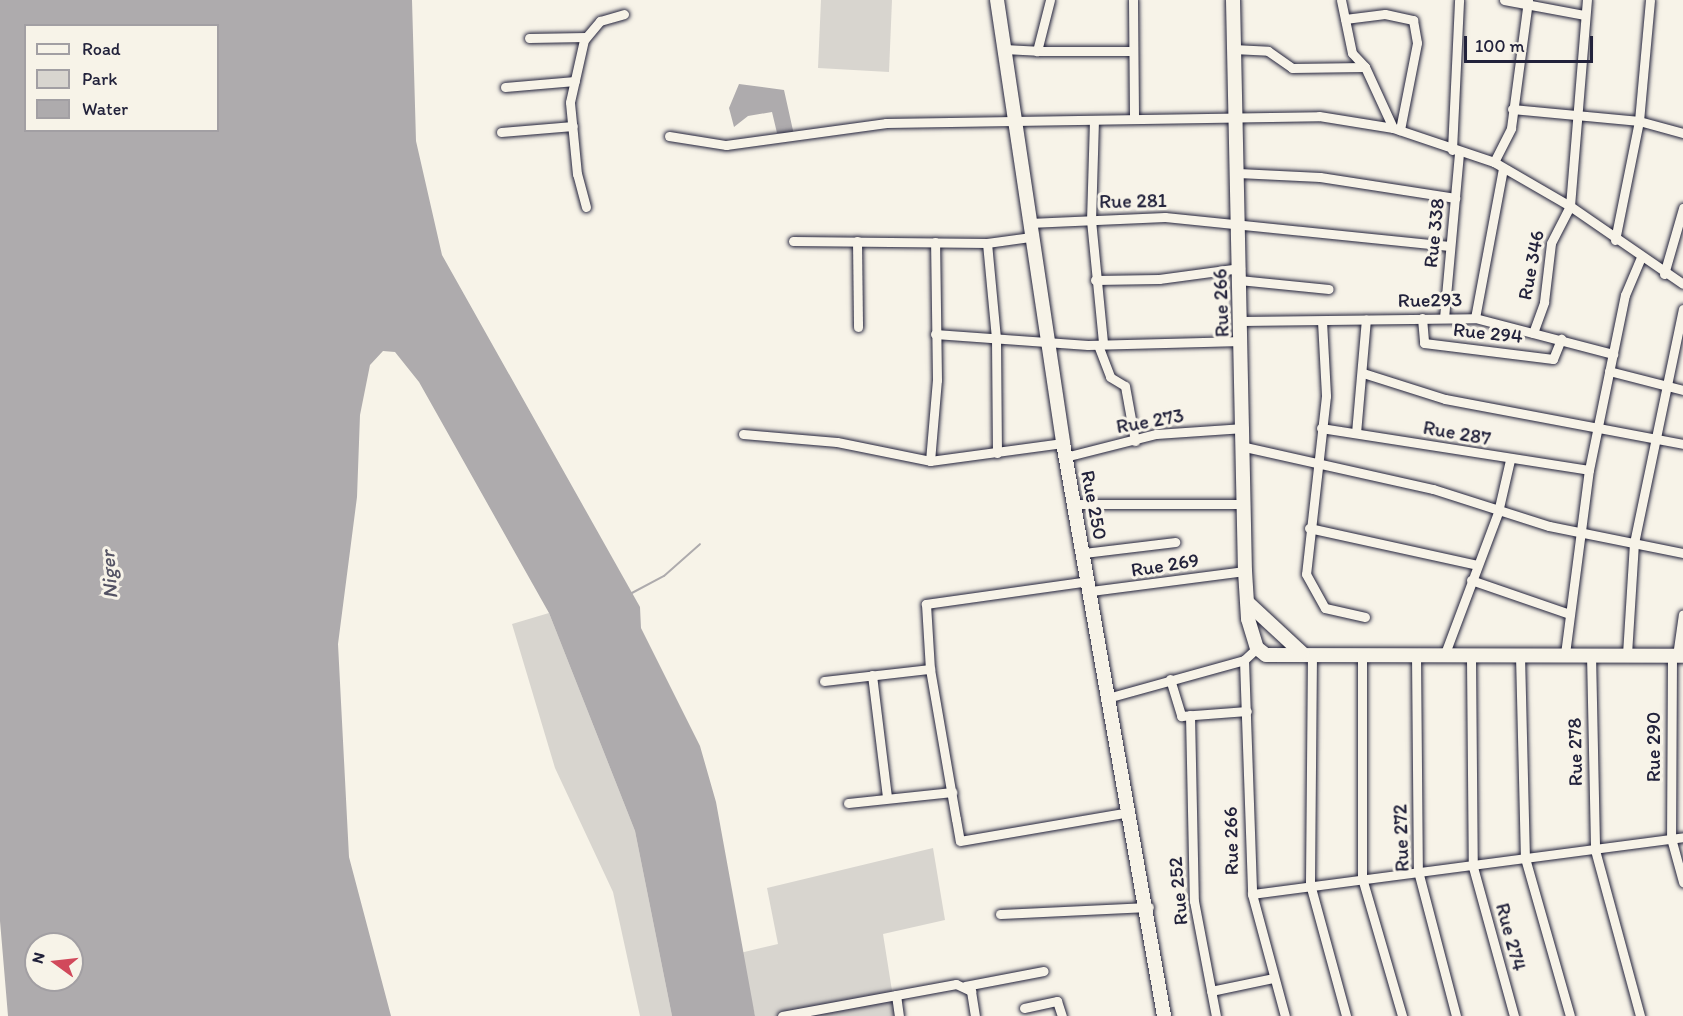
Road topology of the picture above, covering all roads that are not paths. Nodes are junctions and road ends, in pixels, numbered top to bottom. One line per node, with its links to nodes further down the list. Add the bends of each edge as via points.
1 (997, 0): 16 (main road, Rue 250)
2 (1050, 0): 18 (street)
3 (1132, 0): 19 (street)
4 (1233, 0): 17 (main road, Rue 266)
5 (1341, 0): 13 (street)
6 (1459, 0): 35 (street, Rue 338)
7 (1504, 0): 10 (street)
8 (1587, 0): 12 (street)
9 (1650, 0): 29 (street)
10 (1528, 3): 12 (street); 23 (street)
11 (624, 14): 14 (street, via 600,21)
12 (1584, 15): 24 (street)
13 (1345, 19): 20 (street, via 1352,53); 31 (street, via 1384,14 1413,20 1417,43)
14 (586, 37): 15 (street); 21 (street)
15 (529, 38)
16 (1004, 49): 18 (street); 26 (main road, Rue 250)
17 (1233, 49): 20 (street, via 1268,51 1292,68); 27 (main road, Rue 266)
18 (1037, 51): 19 (street)
19 (1133, 51): 25 (street)
20 (1365, 67): 31 (street)
21 (575, 81): 22 (street); 30 (street, via 570,110)
22 (505, 87)
23 (1512, 109): 24 (street); 36 (street, via 1511,128)
24 (1575, 113): 29 (street); 40 (street)
25 (1134, 117): 27 (street); 28 (street)
26 (1019, 118): 28 (street); 34 (street, via 886,123 726,145); 45 (main road, Rue 250)
27 (1236, 118): 31 (street, via 1318,116); 38 (main road, Rue 266)
28 (1094, 120): 43 (street)
29 (1639, 121): 33 (street); 46 (street)
30 (573, 126): 32 (street); 41 (street)
31 (1396, 128): 35 (street)
32 (501, 132)
33 (1683, 134)
34 (669, 136)
35 (1455, 151): 36 (street); 39 (street, Rue 338)
36 (1494, 162): 37 (street)
37 (1503, 169): 40 (street); 61 (street)
38 (1238, 172): 39 (street, via 1320,177); 44 (main road, Rue 266)
39 (1455, 198): 51 (street, Rue 338)
40 (1570, 206): 46 (street); 66 (street, Rue 346, via 1551,243 1544,303)
41 (586, 207)
42 (1683, 208): 54 (street)
43 (1091, 220): 44 (street, Rue 281, via 1165,217); 45 (street, Rue 281); 55 (street)
44 (1238, 227): 51 (street, Rue 281); 53 (main road, Rue 266)
45 (1029, 230): 50 (street, Rue 281); 71 (main road, Rue 250)
46 (1615, 240): 52 (street)
47 (793, 241): 48 (street, Rue 281)
48 (857, 241): 49 (street, Rue 281); 65 (street)
49 (935, 242): 50 (street, Rue 281); 67 (street)
50 (987, 243): 68 (street)
51 (1450, 246): 60 (street, Rue 338)
52 (1640, 259): 54 (street); 73 (street)
53 (1240, 274): 55 (street); 57 (street); 63 (main road, Rue 266)
54 (1664, 274): 56 (street)
55 (1095, 280): 72 (street)
56 (1683, 284)
57 (1329, 289)
58 (1683, 309): 76 (street)
59 (1422, 318): 60 (street, Rue293); 62 (street, Rue293); 69 (street, Rue 294, via 1424,343 1553,359)
60 (1444, 318): 61 (street, Rue293)
61 (1475, 318): 66 (street, Rue293)
62 (1366, 320): 64 (street, Rue293); 75 (street)
63 (1241, 321): 64 (street, Rue293); 70 (main road, Rue 266)
64 (1322, 321): 79 (street, via 1326,396)
65 (858, 327)
66 (1533, 333): 69 (street, Rue293)
67 (935, 334): 68 (street); 91 (street)
68 (996, 339): 71 (street); 88 (street)
69 (1561, 339): 73 (street, Rue293)
70 (1242, 340): 72 (street); 78 (main road, Rue 266)
71 (1047, 343): 72 (street); 87 (main road, Rue 250)
72 (1101, 344): 84 (street, via 1110,377 1125,386)
73 (1613, 354): 74 (street)
74 (1609, 371): 76 (street); 80 (street)
75 (1363, 373): 80 (street, via 1445,399); 82 (street)
76 (1668, 388): 77 (street); 83 (street)
77 (1683, 390)
78 (1244, 428): 84 (street, Rue 273, via 1175,431); 86 (main road, Rue 266)
79 (1321, 428): 82 (street, Rue 287); 89 (street)
80 (1597, 428): 83 (street); 92 (street)
81 (744, 434): 91 (street, Rue 273, via 837,442)
82 (1356, 434): 90 (street, Rue 287)
83 (1655, 439): 85 (street); 99 (street)
84 (1135, 441): 87 (street, Rue 273)
85 (1683, 444)
86 (1245, 447): 89 (street); 94 (main road, Rue 266)
87 (1064, 450): 88 (street, Rue 273); 93 (main road, Rue 250)
88 (996, 453): 91 (street, Rue 273)
89 (1315, 460): 95 (street, via 1433,489); 96 (street)
90 (1510, 460): 92 (street, Rue 287); 95 (street)
91 (930, 461)
92 (1589, 470): 97 (street)
93 (1074, 504): 94 (street); 100 (main road, Rue 250)
94 (1244, 504): 103 (main road, Rue 266)
95 (1498, 512): 97 (street); 102 (street)
96 (1309, 528): 102 (street); 109 (street, via 1306,574 1314,596 1325,608)
97 (1579, 533): 99 (street); 107 (street)
98 (1176, 542): 100 (street)
99 (1634, 543): 101 (street); 116 (street)
100 (1084, 553): 105 (main road, Rue 250)
101 (1683, 553)
102 (1477, 565): 104 (street)
103 (1245, 571): 105 (street, Rue 269); 106 (main road, Rue 266)
104 (1470, 580): 107 (street); 118 (street)
105 (1090, 586): 122 (street, Rue 269, via 926,604); 126 (main road, Rue 250)
106 (1247, 598): 110 (main road, Rue 266); 111 (main road)
107 (1567, 613): 114 (street)
108 (1683, 614): 119 (street, Rue 290)
109 (1365, 617)
110 (1257, 648): 111 (main road, via 1266,655); 121 (street)
111 (1307, 653): 112 (main road); 141 (street)
112 (1362, 654): 113 (main road); 139 (street)
113 (1416, 654): 118 (main road); 138 (street, Rue 272)
114 (1565, 654): 115 (main road); 117 (main road)
115 (1591, 654): 116 (main road); 135 (street, Rue 278)
116 (1627, 654): 119 (main road)
117 (1520, 655): 120 (main road); 136 (street)
118 (1444, 656): 120 (main road)
119 (1677, 656): 134 (street, Rue 290)
120 (1471, 658): 137 (street, Rue 274)
121 (1244, 660): 124 (street); 127 (street, Rue 266)
122 (930, 669): 123 (street); 129 (street)
123 (872, 675): 125 (street); 130 (street)
124 (1170, 679): 126 (street); 128 (street, via 1176,713)
125 (824, 681)
126 (1111, 697): 132 (main road, Rue 250)
127 (1247, 711): 128 (street); 142 (street, Rue 266)
128 (1190, 715): 148 (street, Rue 252, via 1194,901)
129 (952, 792): 130 (street); 132 (street, via 960,841)
130 (887, 798): 131 (street)
131 (848, 803)
132 (1130, 812): 143 (main road, Rue 250)
133 (1683, 837): 134 (street)
134 (1671, 838): 135 (street); 140 (street, Rue 290)
135 (1595, 850): 136 (street); 163 (street, Rue 278)
136 (1525, 858): 137 (street); 162 (street)
137 (1473, 867): 138 (street); 161 (street, Rue 274)
138 (1418, 872): 139 (street); 160 (street, Rue 272)
139 (1362, 878): 141 (street); 159 (street)
140 (1683, 882)
141 (1310, 884): 142 (street); 158 (street)
142 (1252, 894): 146 (street, Rue 266)
143 (1149, 907): 144 (street); 155 (main road, Rue 250)
144 (1000, 914)
145 (1044, 971): 147 (street)
146 (1274, 978): 148 (street); 157 (street, Rue 266)
147 (964, 986): 149 (street); 153 (street, via 971,991)
148 (1212, 992): 156 (street, Rue 252)
149 (896, 995): 151 (street); 152 (street)
150 (1024, 1008): 154 (street, via 1057,1001)
151 (782, 1016)
152 (899, 1016)
153 (975, 1016)
154 (1062, 1016)
155 (1164, 1016)
156 (1216, 1016)
157 (1285, 1016)
158 (1346, 1016)
159 (1402, 1016)
160 (1456, 1016)
161 (1514, 1016)
162 (1570, 1016)
163 (1640, 1016)

